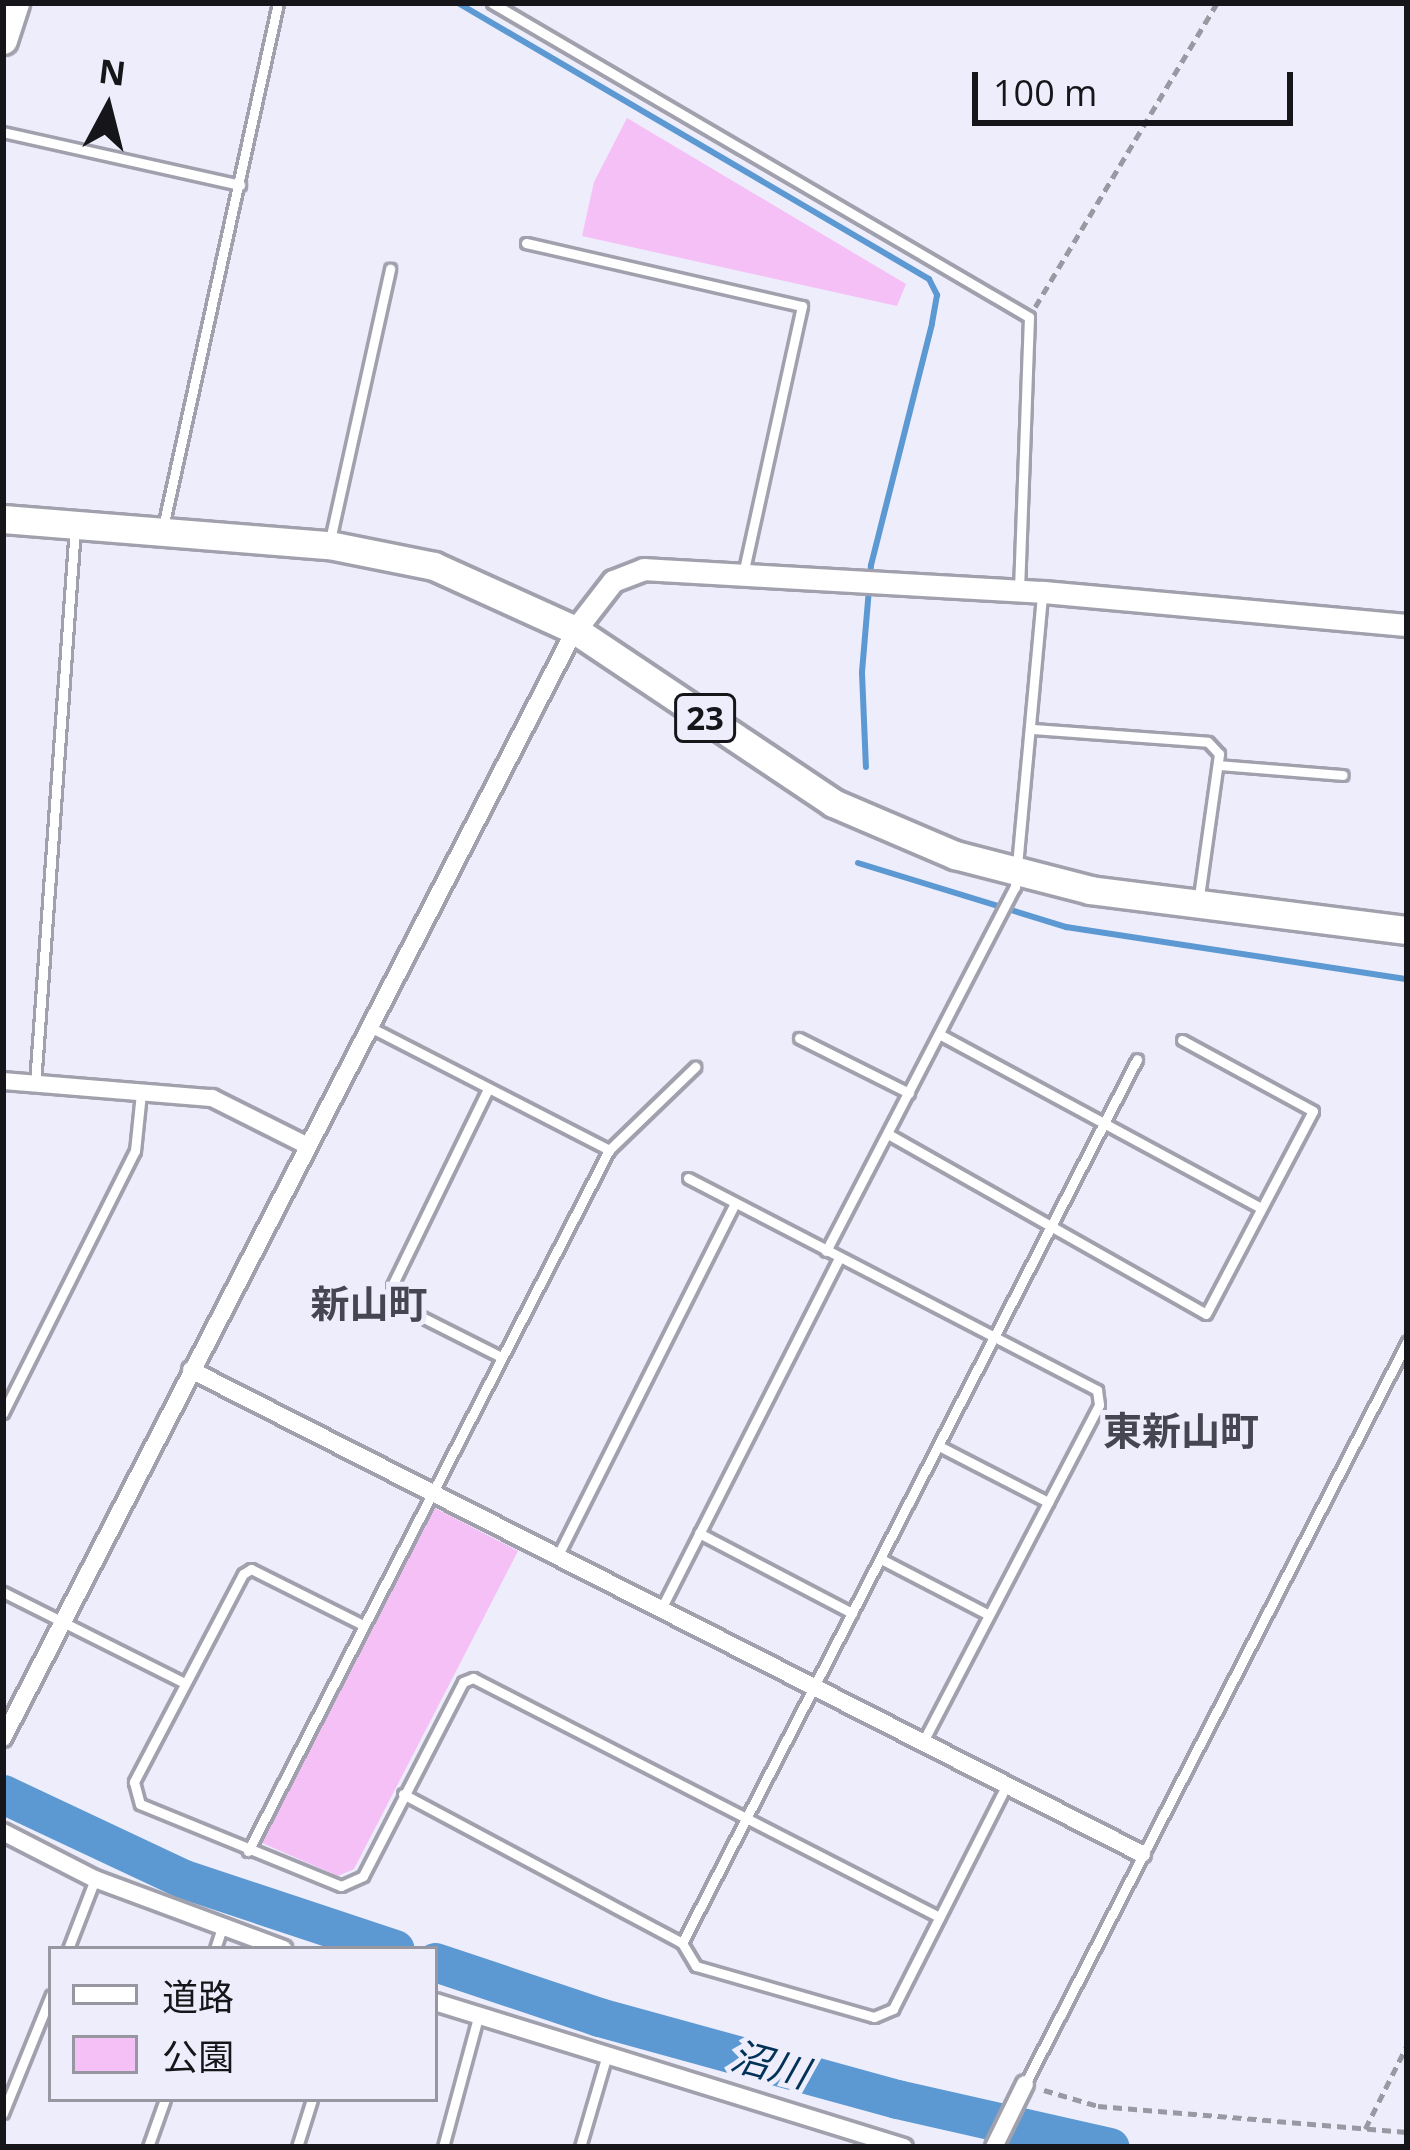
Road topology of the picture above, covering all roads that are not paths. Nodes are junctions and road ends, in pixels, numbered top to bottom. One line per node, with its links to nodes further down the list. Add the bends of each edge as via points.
1 (15, 3): 4 (main road)
2 (278, 3): 6 (lane)
3 (491, 3): 14 (lane, via 1029,316)
4 (3, 40)
5 (3, 132): 6 (lane)
6 (240, 185): 11 (lane)
7 (526, 243): 13 (lane, via 802,306)
8 (390, 269): 12 (lane)
9 (3, 519): 10 (main road, 23)
10 (76, 525): 11 (main road, 23); 30 (lane)
11 (161, 533): 12 (main road, 23)
12 (328, 545): 16 (main road, 23, via 434,566)
13 (743, 574): 14 (street); 16 (street, via 627,571)
14 (1031, 591): 15 (street); 17 (lane)
15 (1407, 625)
16 (575, 630): 20 (main road, 23, via 833,803); 23 (street)
17 (1033, 729): 18 (lane, via 1208,742); 20 (lane)
18 (1218, 765): 19 (lane); 21 (lane)
19 (1343, 775)
20 (1016, 881): 21 (main road, 23); 24 (lane)
21 (1198, 904): 22 (main road, 23)
22 (1407, 930)
23 (370, 1027): 31 (lane); 36 (street)
24 (939, 1034): 33 (lane); 34 (lane)
25 (799, 1038): 33 (lane)
26 (1182, 1040): 40 (lane, via 1313,1111)
27 (1137, 1059): 34 (lane)
28 (695, 1067): 37 (lane)
29 (3, 1081): 30 (street)
30 (34, 1084): 32 (street)
31 (488, 1089): 37 (lane); 46 (lane, via 392,1286 398,1305)
32 (141, 1093): 36 (street, via 212,1098); 48 (lane, via 135,1151)
33 (909, 1093): 35 (lane)
34 (1103, 1123): 40 (lane); 41 (lane)
35 (888, 1134): 41 (lane); 42 (lane)
36 (308, 1146): 47 (street)
37 (609, 1150): 46 (lane)
38 (688, 1178): 39 (lane)
39 (735, 1203): 42 (lane); 54 (lane)
40 (1262, 1208): 41 (lane, via 1206,1314)
41 (1052, 1227): 44 (lane)
42 (826, 1251): 43 (lane)
43 (839, 1258): 44 (lane); 53 (lane)
44 (994, 1336): 50 (lane); 52 (lane, via 1096,1390 1099,1405)
45 (1407, 1342): 71 (lane)
46 (501, 1357): 51 (lane)
47 (191, 1370): 51 (street); 60 (street)
48 (8, 1392): 49 (lane)
49 (3, 1413)
50 (940, 1446): 52 (lane); 55 (lane)
51 (431, 1492): 54 (street); 61 (lane)
52 (1048, 1502): 59 (lane)
53 (698, 1533): 57 (lane); 58 (lane)
54 (557, 1557): 57 (street)
55 (881, 1559): 58 (lane); 59 (lane)
56 (3, 1592): 60 (lane)
57 (661, 1609): 63 (street)
58 (852, 1613): 63 (lane)
59 (987, 1614): 65 (lane)
60 (61, 1623): 62 (lane); 64 (street)
61 (361, 1624): 62 (lane, via 251,1568); 70 (lane)
62 (185, 1682): 70 (lane, via 134,1782 140,1804)
63 (813, 1688): 65 (street); 68 (lane)
64 (3, 1738)
65 (922, 1742): 66 (street)
66 (1006, 1786): 71 (street); 73 (lane)
67 (403, 1794): 68 (lane, via 463,1682 473,1678); 70 (lane, via 363,1876 341,1886); 75 (lane)
68 (747, 1819): 73 (lane); 75 (lane)
69 (3, 1832): 72 (street)
70 (248, 1851)
71 (1142, 1854): 83 (lane)
72 (95, 1879): 74 (street); 76 (lane)
73 (939, 1917): 75 (lane, via 893,2008 874,2017 696,1966)
74 (222, 1928): 77 (lane); 78 (street)
75 (682, 1942)
76 (69, 1946)
77 (216, 1946)
78 (274, 1946)
79 (48, 2002): 86 (lane)
80 (438, 2003): 81 (street)
81 (478, 2018): 82 (street); 89 (lane)
82 (606, 2058): 90 (lane); 91 (street)
83 (1024, 2084): 92 (street)
84 (164, 2102): 87 (lane)
85 (311, 2102): 88 (lane)
86 (3, 2113)
87 (148, 2147)
88 (297, 2147)
89 (443, 2147)
90 (580, 2147)
91 (904, 2147)
92 (994, 2147)

